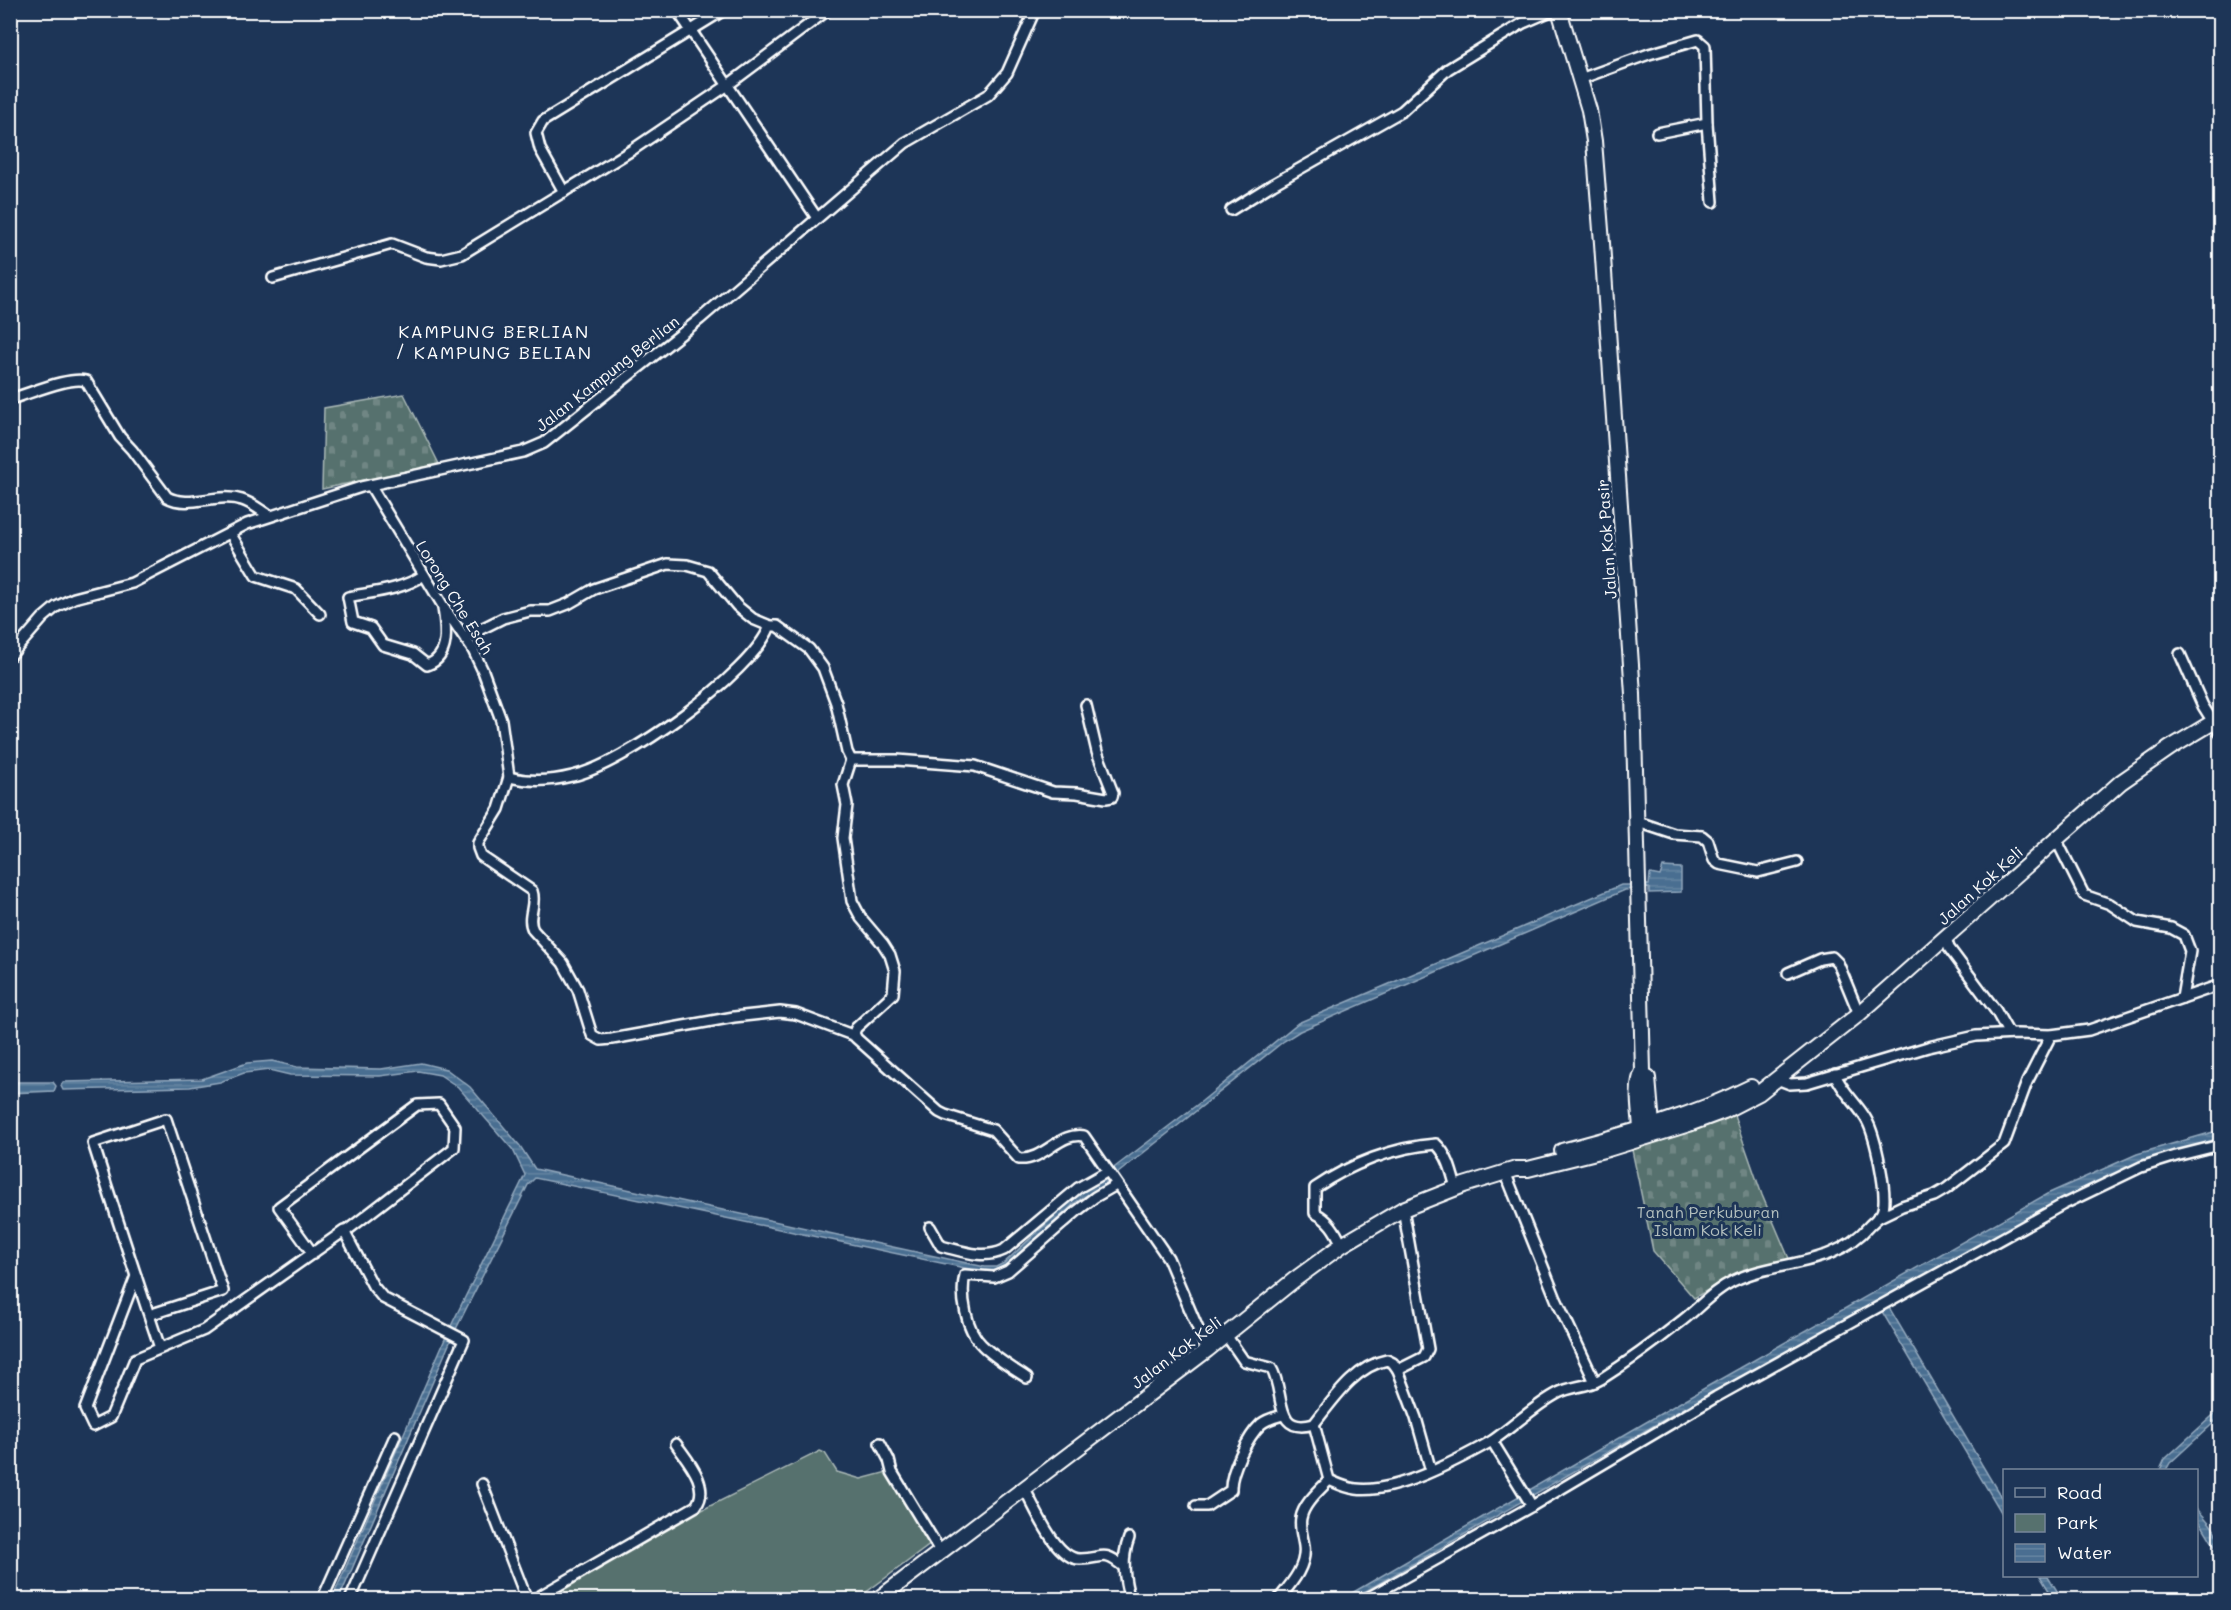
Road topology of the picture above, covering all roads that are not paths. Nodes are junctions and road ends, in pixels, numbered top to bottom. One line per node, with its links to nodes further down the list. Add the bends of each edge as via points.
1 (677, 10): 7 (street)
2 (724, 10): 7 (street)
3 (828, 10): 9 (street)
4 (1035, 10): 15 (street, Jalan Kampung Berlian, via 1007,73 988,95 905,143)
5 (1553, 10): 14 (street, via 1523,23 1448,69 1402,111)
6 (1559, 10): 8 (street, Jalan Kok Pasir)
7 (690, 31): 9 (street); 12 (street, via 543,121 536,133 540,149)
8 (1580, 79): 10 (street, via 1698,40 1705,46 1707,59); 32 (street, Jalan Kok Pasir, via 1594,141 1602,243 1632,683)
9 (728, 85): 12 (street); 15 (street)
10 (1707, 123): 11 (street); 13 (street)
11 (1657, 133)
12 (564, 192): 16 (street, via 462,254 441,259 426,257 392,244)
13 (1713, 202)
14 (1232, 210)
15 (817, 218): 18 (street, Jalan Kampung Berlian, via 700,319 544,443 523,452)
16 (273, 278)
17 (10, 399): 19 (street, via 65,382 86,381 120,437 167,497 175,501 243,500)
18 (370, 485): 19 (street, Jalan Kampung Berlian); 21 (street, Lorong Che Esah)
19 (270, 516): 20 (street, Jalan Kampung Berlian)
20 (230, 532): 23 (street, via 256,576 296,589); 27 (street, Jalan Kampung Berlian, via 132,583 74,598 56,607)
21 (424, 575): 22 (street, Lorong Che Esah); 22 (street, via 395,588 348,597 353,622 372,628 383,645 413,654 428,665 443,650 447,629)
22 (443, 606): 25 (street, Lorong Che Esah)
23 (320, 614)
24 (770, 626): 25 (street, via 736,606 708,571 668,564 594,589 550,611 503,618); 30 (street, via 777,626 809,649 823,668); 31 (street, via 754,653 702,701 615,760 573,776 526,781)
25 (465, 637): 31 (street, Lorong Che Esah, via 483,670 501,720)
26 (2180, 654): 29 (street, via 2203,706)
27 (10, 656)
28 (1086, 705): 30 (street, via 1112,797 1053,792 975,766)
29 (2218, 724): 33 (street, Jalan Kok Keli, via 2141,767)
30 (851, 760): 42 (street, via 843,785 847,804 843,838 852,901 886,950 895,971 890,998 856,1028)
31 (509, 777): 42 (street, Lorong Che Esah, via 499,810 478,843 479,852 532,891 530,925 563,963 578,990 592,1035 601,1040 780,1012)
32 (1635, 821): 34 (street, via 1674,834 1702,836 1719,864 1758,872); 45 (street, Jalan Kok Pasir, via 1643,1071 1640,1077)
33 (2056, 839): 35 (street, Jalan Kok Keli); 38 (street, via 2084,895 2110,904 2137,922 2171,928 2184,935 2190,951)
34 (1797, 862)
35 (1946, 938): 39 (street, Jalan Kok Keli); 40 (street)
36 (1788, 973): 39 (street, via 1832,957)
37 (2220, 985): 38 (street)
38 (2182, 998): 41 (street, via 2089,1030)
39 (1859, 1014): 44 (street, Jalan Kok Keli)
40 (2008, 1034): 41 (street); 43 (street, via 1976,1036)
41 (2050, 1035): 56 (street, via 2004,1144 1934,1196)
42 (855, 1036): 52 (street, via 939,1112 993,1130 1019,1159 1032,1158 1078,1135 1084,1136)
43 (1835, 1074): 44 (street, via 1799,1084); 56 (street, via 1866,1118 1875,1143 1883,1202 1882,1213)
44 (1772, 1082): 46 (street, Jalan Kok Keli, via 1755,1085)
45 (1644, 1096): 46 (street, via 1659,1113); 47 (street, Jalan Kok Pasir); 48 (street)
46 (1683, 1121): 47 (street, Jalan Kok Keli); 50 (street, Jalan Kok Keli)
47 (1647, 1128): 48 (street, Jalan Kok Keli); 50 (street)
48 (1620, 1135): 51 (street, Jalan Kok Keli, via 1525,1161)
49 (2220, 1145): 79 (street, via 2154,1162 2116,1177 1716,1396)
50 (1608, 1149): 51 (street, Jalan Kok Keli)
51 (1510, 1170): 54 (street, Jalan Kok Keli); 68 (street, via 1556,1299)
52 (1108, 1171): 53 (street); 57 (street, via 1078,1188 994,1255 940,1246)
53 (1116, 1185): 65 (street, via 1173,1266); 67 (street, via 1077,1211 1008,1271 994,1277 964,1275 962,1296 972,1333 981,1345)
54 (1456, 1188): 55 (street, Jalan Kok Keli); 59 (street, via 1436,1144 1404,1149 1334,1175 1315,1188 1315,1212 1330,1223)
55 (1403, 1209): 59 (street, Jalan Kok Keli); 66 (street, via 1428,1349 1424,1357)
56 (1875, 1219): 68 (street, via 1863,1233 1832,1253 1742,1277 1723,1287 1681,1322)
57 (930, 1227)
58 (345, 1232): 60 (street); 60 (street, via 454,1148 455,1127 439,1104 417,1105 279,1207); 85 (street, via 383,1298 464,1340)
59 (1342, 1245): 63 (street, Jalan Kok Keli)
60 (313, 1254): 64 (street, via 204,1330)
61 (136, 1276): 62 (street); 62 (street, via 93,1143 166,1119 223,1291); 64 (street, via 85,1409 93,1426 111,1417 135,1359)
62 (149, 1315): 64 (street)
63 (1226, 1335): 65 (street, Jalan Kok Keli); 69 (street, via 1244,1361 1271,1368)
64 (160, 1348)
65 (1208, 1350): 78 (street, Jalan Kok Keli)
66 (1398, 1370): 70 (street, via 1387,1360 1368,1368 1341,1390); 75 (street)
67 (1027, 1378)
68 (1595, 1382): 72 (street, via 1553,1396)
69 (1283, 1414): 70 (street, via 1294,1426); 80 (street, via 1264,1422 1255,1432 1233,1474 1230,1490 1207,1506)
70 (1314, 1424): 76 (street)
71 (395, 1436): 84 (street)
72 (1492, 1442): 75 (street); 79 (street)
73 (880, 1443): 82 (street, via 892,1472)
74 (676, 1444): 87 (street, via 699,1479 700,1498 696,1506)
75 (1431, 1471): 76 (street, via 1371,1489 1347,1488)
76 (1329, 1480): 90 (street, via 1304,1510 1300,1523 1305,1547 1303,1561)
77 (482, 1484): 86 (street)
78 (1024, 1488): 82 (street, Jalan Kok Keli); 83 (street, via 1064,1553 1080,1559 1105,1555)
79 (1530, 1503): 91 (street)
80 (1196, 1506)
81 (1129, 1538): 83 (street)
82 (940, 1551): 88 (street, Jalan Kok Keli)
83 (1124, 1567): 89 (street)
84 (322, 1599)
85 (350, 1599)
86 (527, 1599)
87 (533, 1599)
88 (877, 1599)
89 (1130, 1599)
90 (1278, 1599)
91 (1364, 1599)

